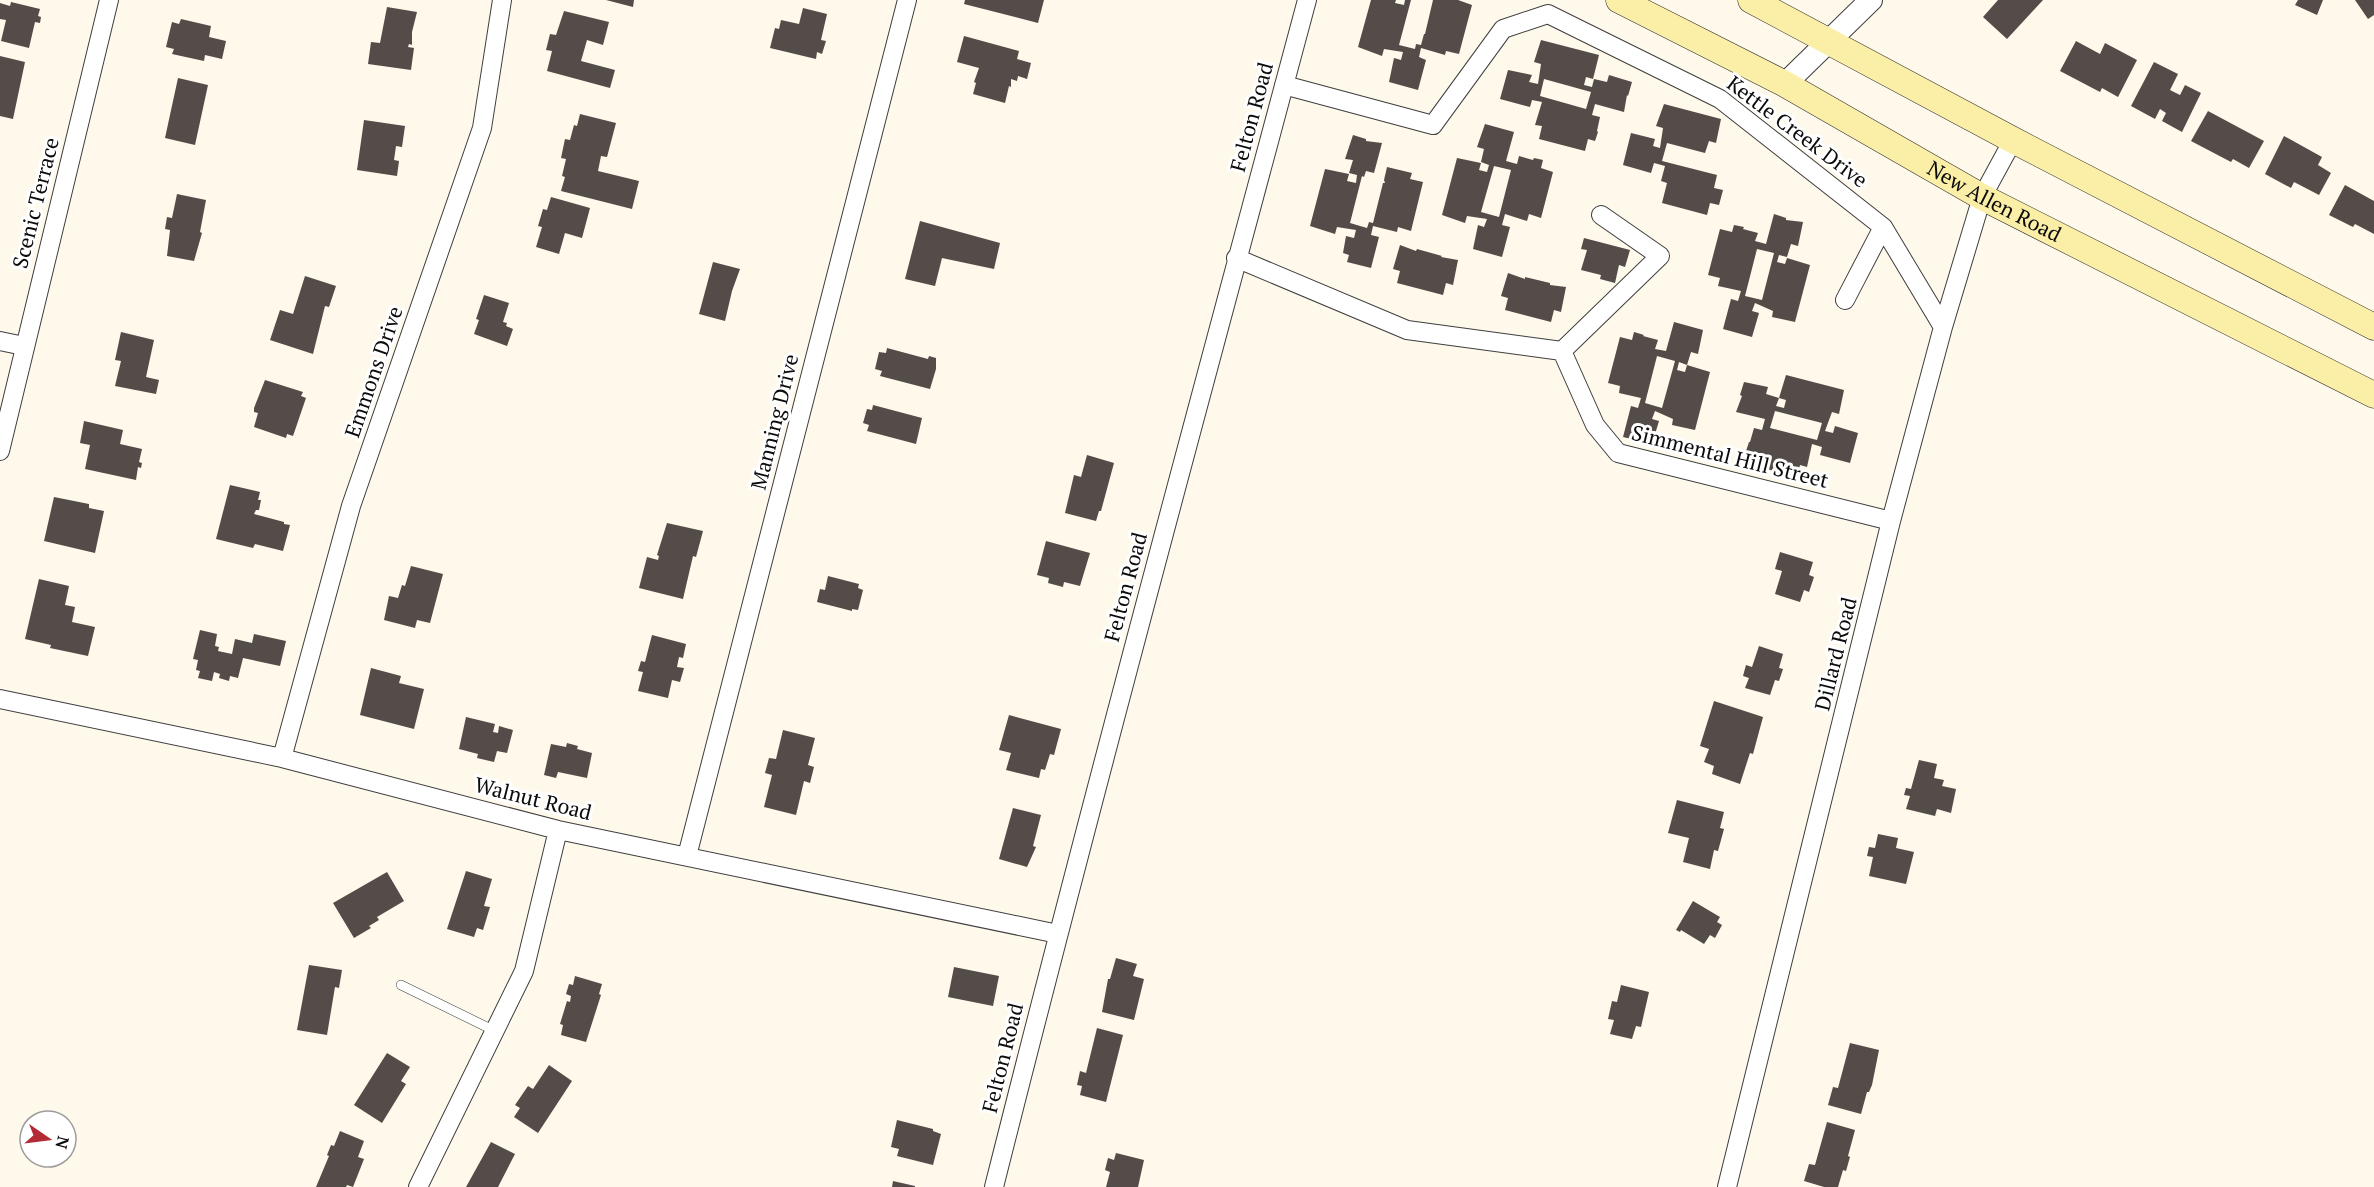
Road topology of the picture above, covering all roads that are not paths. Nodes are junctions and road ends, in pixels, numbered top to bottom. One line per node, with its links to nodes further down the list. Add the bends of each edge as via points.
1 (109, 0): 20 (street, Scenic Terrace)
2 (502, 0): 26 (street, Emmons Drive, via 482,128 351,506)
3 (907, 0): 28 (street, Manning Drive)
4 (1307, 0): 10 (street, Felton Road)
5 (1619, 0): 9 (main road, New Allen Road)
6 (1751, 0): 8 (main road)
7 (1871, 0): 8 (street)
8 (1830, 42): 9 (street); 11 (main road)
9 (1785, 84): 12 (main road, New Allen Road)
10 (1284, 85): 14 (street, Kettle Creek Drive, via 1433,125 1503,29 1548,14 1720,99); 15 (street, Felton Road)
11 (2013, 140): 12 (street, Dillard Road); 18 (main road)
12 (1982, 197): 17 (street, Dillard Road); 22 (main road, New Allen Road)
13 (1601, 215): 21 (street, via 1660,256)
14 (1883, 227): 16 (street); 17 (street, Kettle Creek Drive)
15 (1236, 258): 21 (street, via 1407,330); 29 (street, Felton Road)
16 (1845, 300)
17 (1943, 327): 24 (street, Dillard Road)
18 (2374, 327)
19 (0, 341): 20 (street)
20 (24, 346): 23 (street, Scenic Terrace)
21 (1562, 351): 24 (street, Simmental Hill Street, via 1595,425 1618,453)
22 (2374, 395)
23 (0, 452)
24 (1891, 521): 34 (street, Dillard Road)
25 (0, 699): 26 (street, Walnut Road)
26 (282, 758): 27 (street, Walnut Road)
27 (558, 830): 28 (street, Walnut Road); 31 (street, via 525,971)
28 (687, 856): 29 (street, Walnut Road)
29 (1058, 934): 33 (street, Felton Road)
30 (401, 985): 31 (lane)
31 (495, 1031): 32 (street)
32 (418, 1187)
33 (994, 1187)
34 (1727, 1187)

